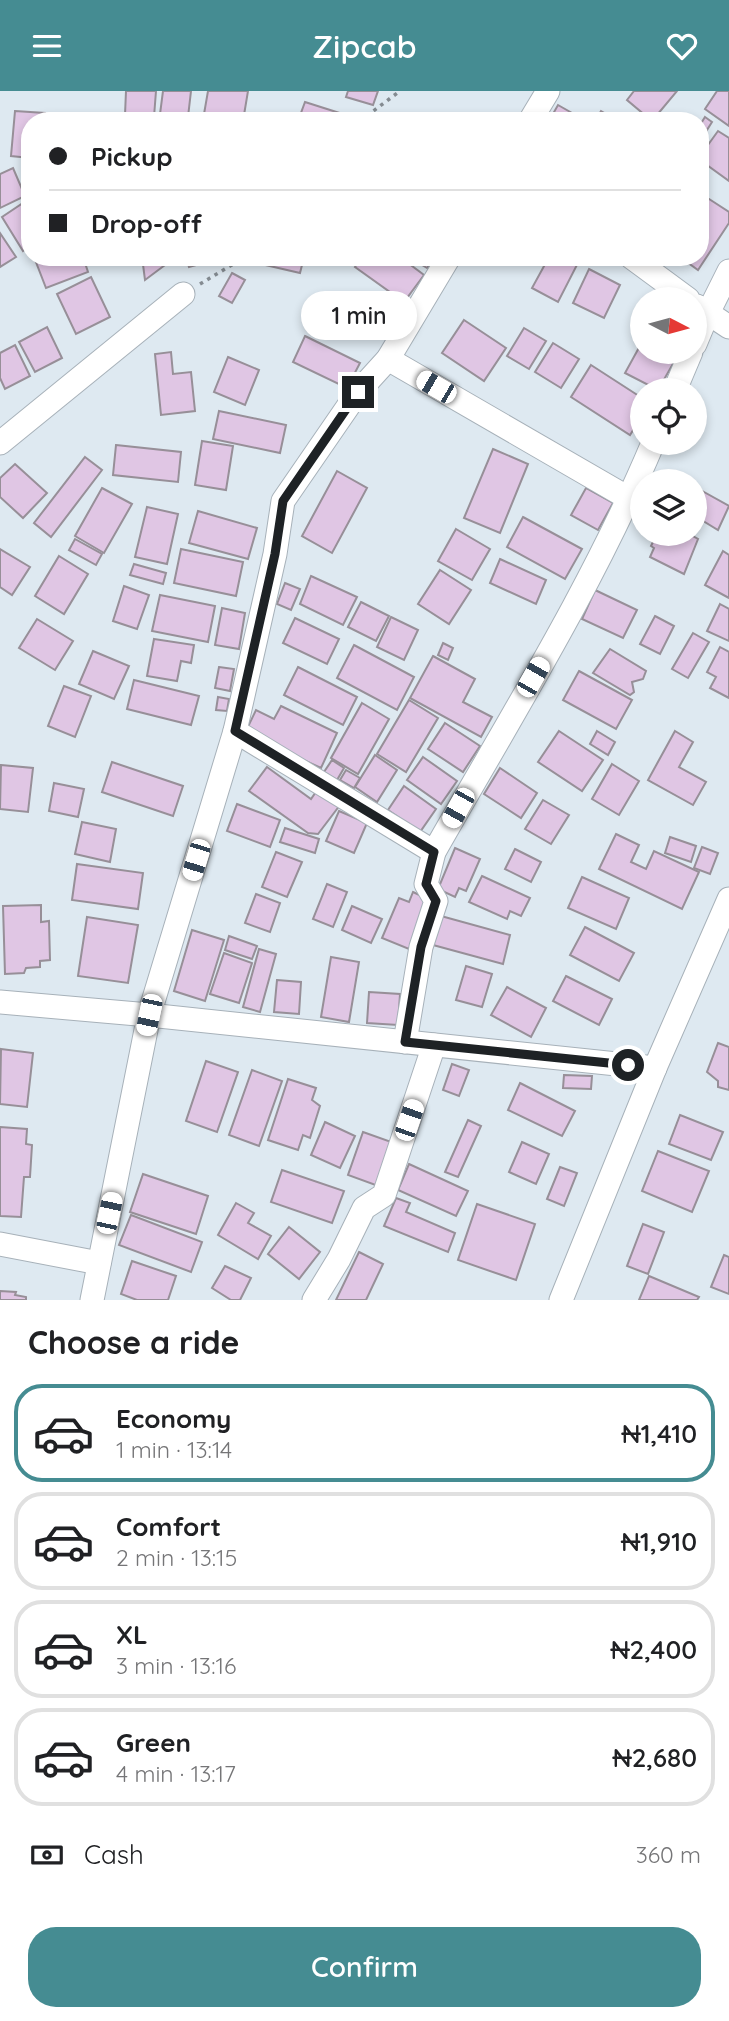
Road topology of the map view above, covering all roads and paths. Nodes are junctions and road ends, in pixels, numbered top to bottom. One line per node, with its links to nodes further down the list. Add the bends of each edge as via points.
1 (400, 91): 3 (path)
2 (548, 91): 4 (street)
3 (372, 112)
4 (535, 112)
5 (230, 266): 10 (path)
6 (444, 266): 14 (street)
7 (643, 266): 9 (street)
8 (729, 271): 11 (street)
9 (672, 287)
10 (183, 294): 15 (street)
11 (707, 301)
12 (707, 313): 13 (street)
13 (729, 327)
14 (388, 359): 16 (street); 17 (street, via 358,392 283,501)
15 (0, 443)
16 (630, 499): 18 (street, via 582,593)
17 (235, 731): 18 (street); 21 (street)
18 (434, 852): 22 (street, via 426,884 436,901 421,947)
19 (729, 899): 24 (street)
20 (0, 1002): 21 (street)
21 (149, 1015): 22 (street); 26 (street)
22 (405, 1042): 23 (street)
23 (434, 1045): 24 (street); 28 (street, via 384,1195 364,1208)
24 (655, 1068): 29 (street)
25 (0, 1244): 26 (street)
26 (99, 1263): 27 (street)
27 (92, 1300)
28 (314, 1300)
29 (561, 1300)

